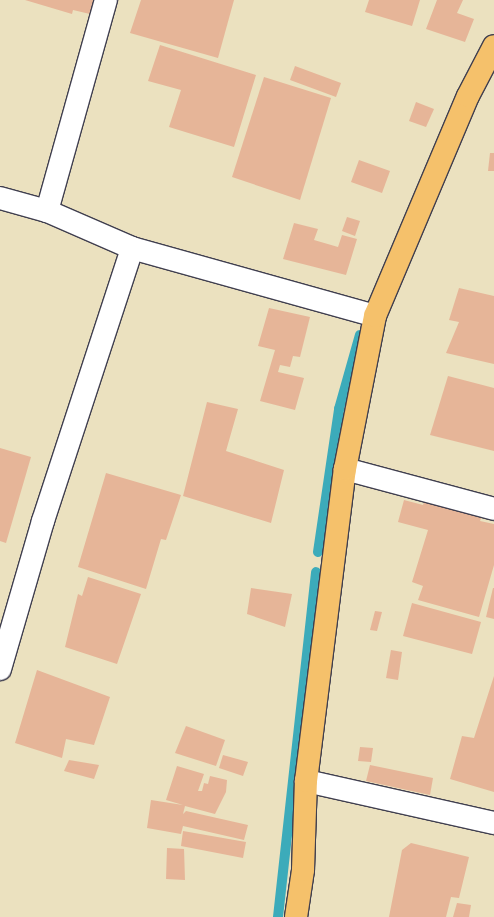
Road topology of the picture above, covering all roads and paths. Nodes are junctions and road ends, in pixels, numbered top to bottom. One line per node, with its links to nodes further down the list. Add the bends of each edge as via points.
1 (106, 0): 4 (street)
2 (494, 46): 6 (main road, via 468,96)
3 (0, 198): 4 (street)
4 (47, 211): 5 (street)
5 (132, 248): 6 (street); 9 (street, via 43,521)
6 (375, 316): 7 (main road)
7 (345, 469): 8 (street); 10 (main road)
8 (494, 509)
9 (0, 669)
10 (306, 781): 11 (street); 12 (main road, via 303,870)
11 (494, 824)
12 (296, 917)

